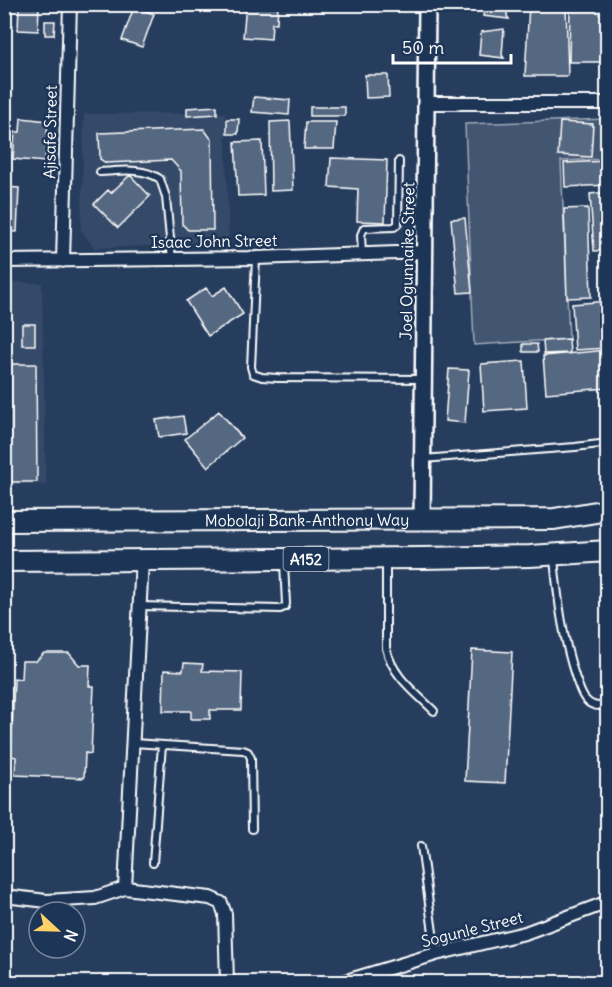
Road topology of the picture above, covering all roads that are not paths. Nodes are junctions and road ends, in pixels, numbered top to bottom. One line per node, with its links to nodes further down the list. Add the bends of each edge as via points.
1 (70, 4): 12 (street, Ajisafe Street)
2 (427, 4): 3 (street, Joel Ogunnaike Street)
3 (426, 103): 4 (street); 7 (street, Joel Ogunnaike Street)
4 (608, 103)
5 (399, 161): 8 (lane, via 398,224 364,228)
6 (100, 172): 10 (lane, via 129,170 160,179 166,197)
7 (425, 252): 8 (street, Isaac John Street); 13 (street, Joel Ogunnaike Street)
8 (362, 254): 9 (street, Isaac John Street)
9 (256, 258): 10 (street, Isaac John Street); 13 (lane, via 253,374 278,378)
10 (172, 259): 12 (street, Isaac John Street)
11 (4, 261): 12 (street, Isaac John Street)
12 (63, 261)
13 (424, 380): 15 (street, Joel Ogunnaike Street)
14 (608, 443): 15 (lane)
15 (423, 459): 17 (street, Joel Ogunnaike Street)
16 (608, 510): 17 (main road, Mobolaji Bank-Anthony Way, via 554,519)
17 (422, 519): 18 (main road, Mobolaji Bank-Anthony Way)
18 (4, 521)
19 (608, 551): 20 (main road, A152)
20 (554, 555): 21 (main road, A152); 28 (lane, via 567,651 581,692 591,705)
21 (386, 558): 22 (main road, A152); 29 (lane, via 389,660 396,673)
22 (284, 559): 23 (main road, A152); 27 (lane, via 286,604 280,609)
23 (142, 560): 24 (main road, A152); 27 (street)
24 (4, 561)
25 (472, 564): 26 (lane)
26 (447, 565)
27 (140, 606): 30 (street)
28 (608, 705)
29 (434, 711)
30 (132, 743): 31 (lane); 35 (street)
31 (162, 745): 32 (lane, via 248,753); 34 (lane)
32 (252, 830)
33 (421, 846): 38 (lane)
34 (153, 863)
35 (124, 888): 36 (street, via 95,898 46,901); 39 (street, via 210,898 220,903 225,914)
36 (4, 896)
37 (608, 902): 38 (street, Sogunle Street, via 525,933)
38 (436, 954): 40 (street, Sogunle Street)
39 (227, 982)
40 (343, 982)

